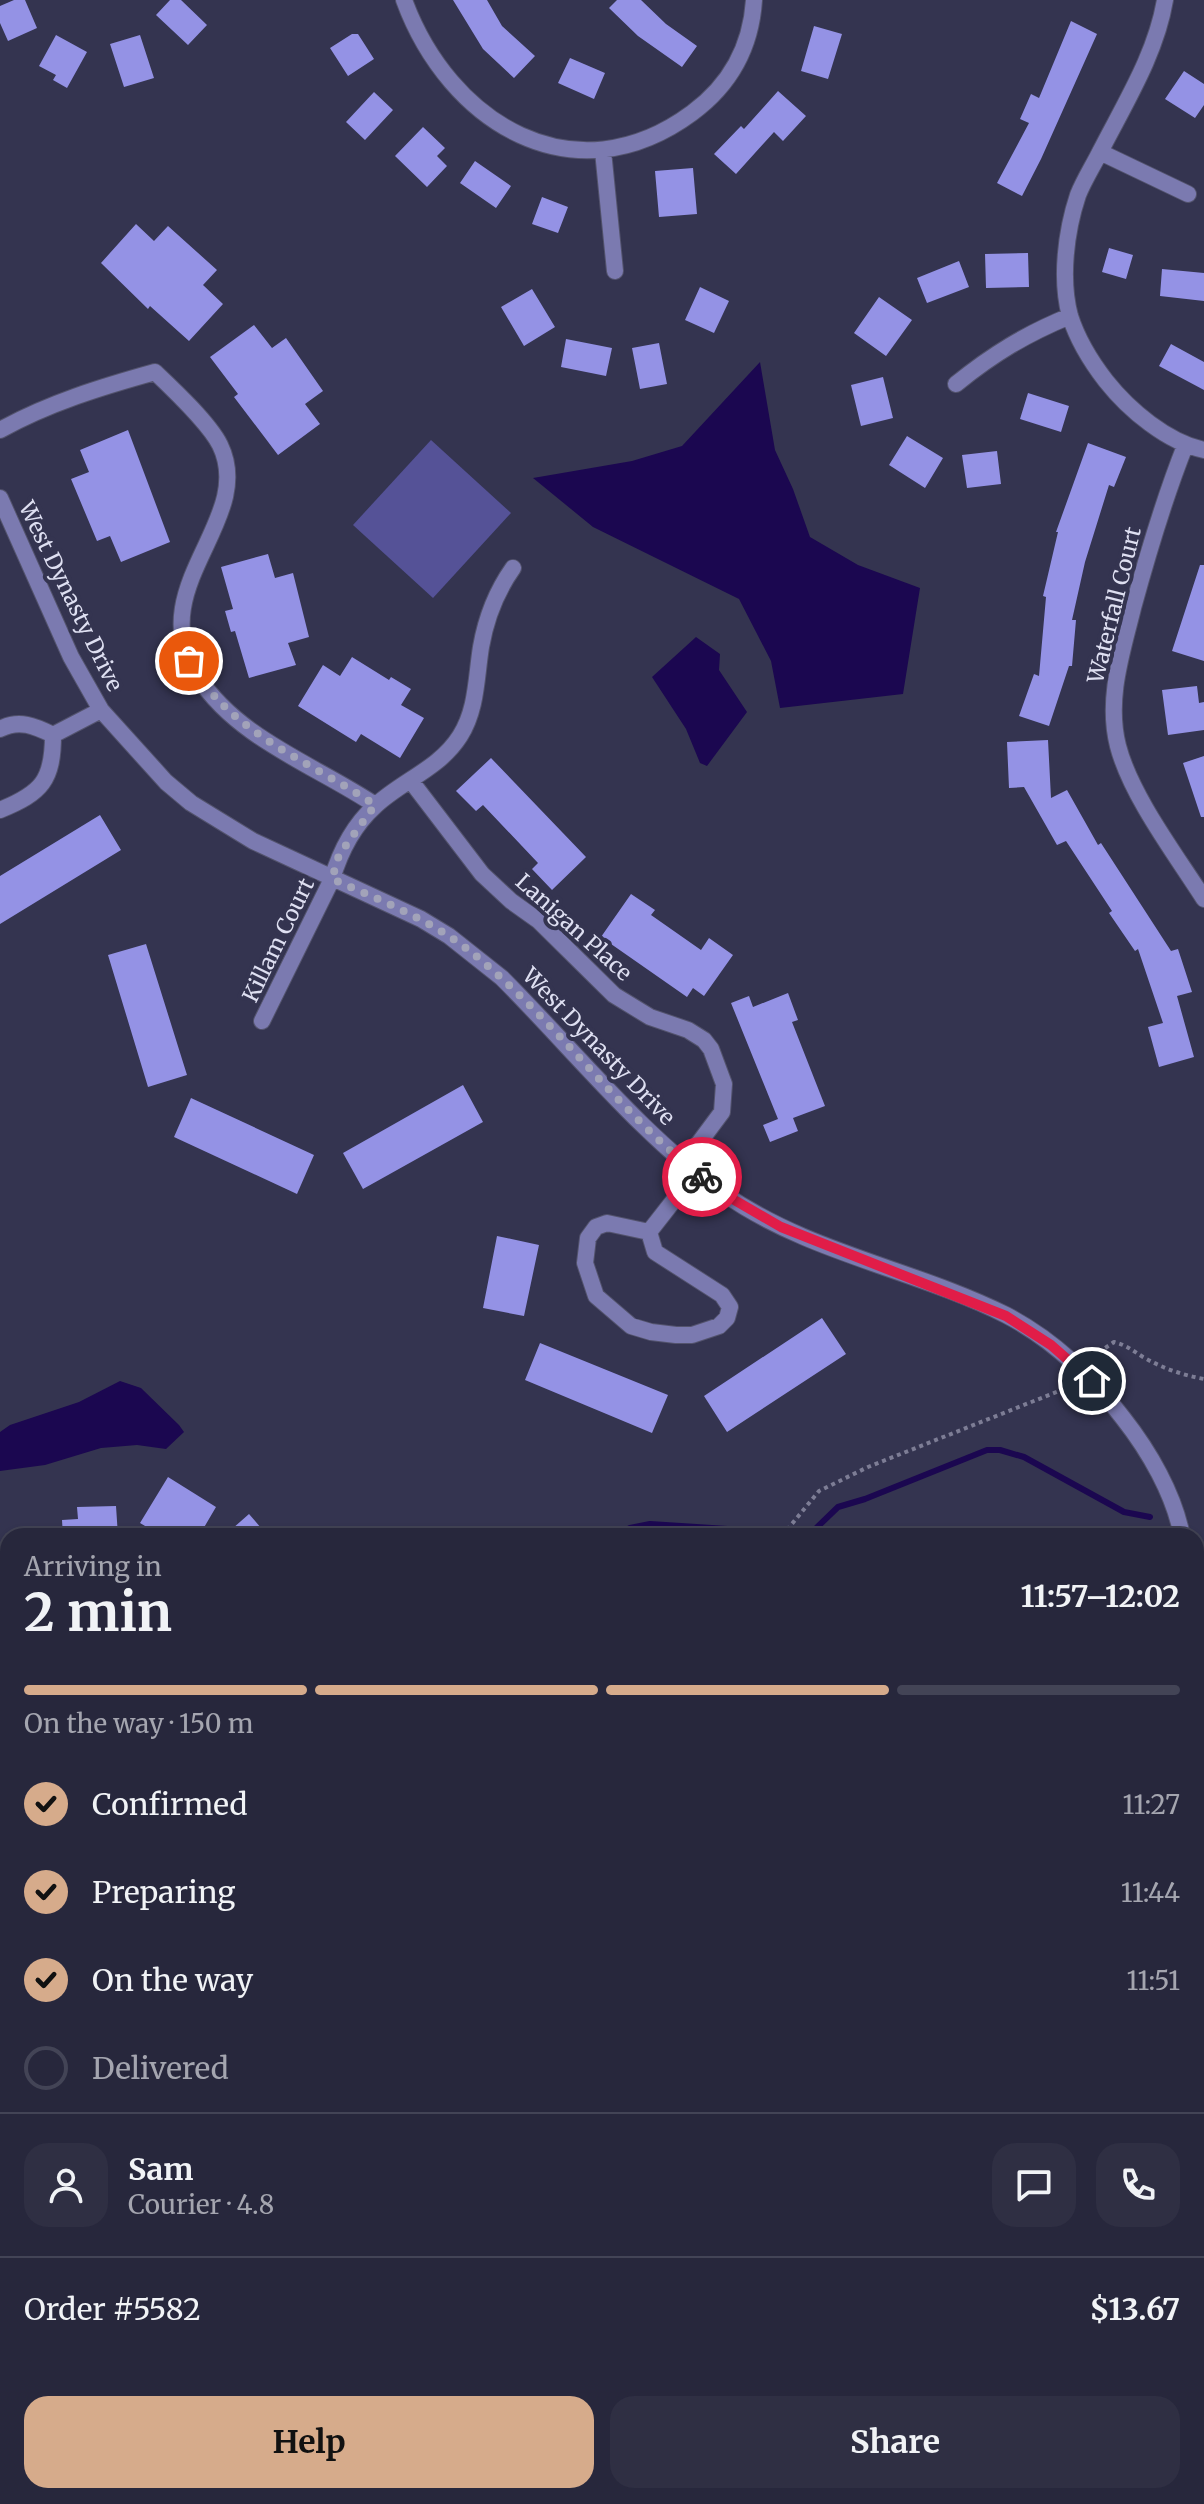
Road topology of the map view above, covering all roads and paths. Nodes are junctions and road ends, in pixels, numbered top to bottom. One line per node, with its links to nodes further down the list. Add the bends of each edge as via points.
1 (404, 0): 4 (street, via 435,63 475,107 535,140)
2 (754, 0): 4 (street, via 753,21 739,61 714,93 666,129)
3 (1165, 0): 5 (street, via 1150,50)
4 (603, 151): 7 (street)
5 (1100, 152): 6 (street); 8 (street, via 1079,194 1070,228)
6 (1188, 194)
7 (615, 271)
8 (1070, 316): 9 (street, via 990,356); 11 (street, via 1119,397)
9 (956, 384)
10 (0, 430): 19 (street, via 71,398 155,372 178,394 220,443 228,469 226,495 189,579 182,609 189,661 229,711 276,748)
11 (1185, 446): 12 (street); 22 (street, Waterfall Court, via 1154,532 1113,701 1127,772)
12 (1204, 450)
13 (0, 498): 15 (street, West Dynasty Drive, via 65,645)
14 (513, 568): 18 (street, via 485,625 468,722 448,752)
15 (101, 710): 17 (street); 21 (street, West Dynasty Drive, via 191,803 253,841)
16 (0, 729): 17 (street, via 29,724)
17 (53, 735): 20 (street, via 53,760 40,788)
18 (411, 781): 19 (street); 24 (street, Lanigan Place, via 482,874 614,995 704,1040 724,1084 722,1112)
19 (375, 805): 21 (street, Killam Court, via 339,855)
20 (0, 810)
21 (332, 879): 23 (street, Killam Court); 24 (street, West Dynasty Drive, via 421,919 474,954)
22 (1204, 899)
23 (262, 1021)
24 (690, 1168): 25 (street, Lanigan Place); 30 (street, West Dynasty Drive, via 781,1227 977,1302 1051,1345 1105,1393 1135,1433 1167,1491)
25 (649, 1232): 25 (street, via 607,1223 596,1227 588,1238 585,1263 596,1296 631,1326 651,1332 692,1335 719,1326 730,1307 722,1295 655,1252)
26 (1094, 1356): 27 (path, via 1114,1342 1175,1373)
27 (1204, 1379)
28 (1068, 1380): 29 (path, via 1059,1391 819,1491)
29 (788, 1528)
30 (1179, 1528)

